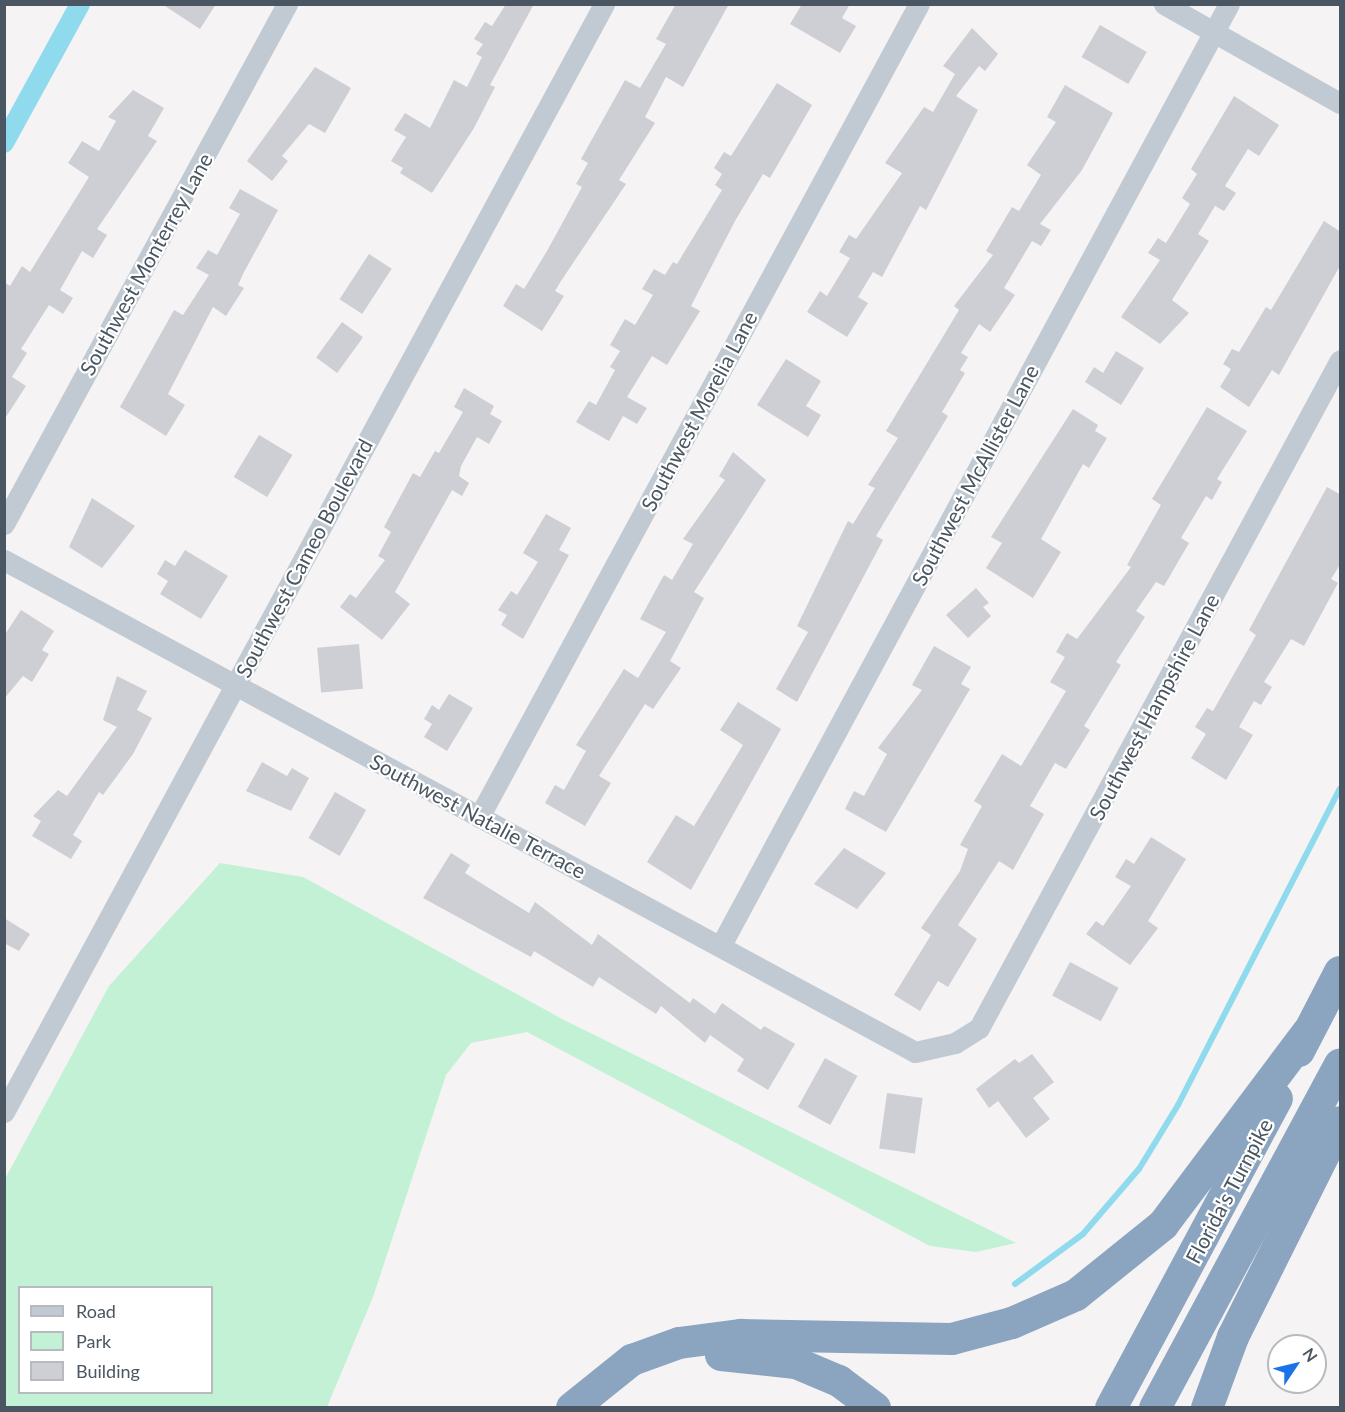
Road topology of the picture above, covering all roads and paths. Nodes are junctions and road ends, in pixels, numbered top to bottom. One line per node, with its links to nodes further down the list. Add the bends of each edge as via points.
1 (287, 4): 9 (street, Southwest Monterrey Lane)
2 (604, 4): 11 (street, Southwest Cameo Boulevard)
3 (919, 4): 12 (street, Southwest Morelia Lane)
4 (1164, 4): 6 (street)
5 (1229, 4): 6 (street, Southwest McAllister Lane)
6 (1215, 32): 7 (street); 13 (street, Southwest McAllister Lane)
7 (1341, 103)
8 (1341, 360): 16 (street, Southwest Hampshire Lane, via 1000,993 980,1028)
9 (4, 524)
10 (4, 560): 11 (street, Southwest Natalie Terrace)
11 (236, 686): 12 (street, Southwest Natalie Terrace); 18 (street, Southwest Cameo Boulevard)
12 (479, 817): 13 (street, Southwest Natalie Terrace)
13 (721, 945): 16 (street, Southwest Natalie Terrace, via 915,1052)
14 (1341, 972): 15 (highway, Florida's Turnpike)
15 (1308, 1032): 20 (highway, via 1163,1225 1076,1295 1012,1323 952,1339 741,1335 679,1342 632,1360); 23 (highway, Florida's Turnpike, via 1269,1119)
16 (955, 1043)
17 (1341, 1065): 24 (highway, Florida's Turnpike)
18 (4, 1112)
19 (1341, 1122): 25 (highway, via 1233,1337)
20 (573, 1407)
21 (602, 1407): 22 (highway, via 639,1379 696,1358 738,1353 796,1363 839,1381)
22 (875, 1407)
23 (1111, 1407)
24 (1155, 1407)
25 (1207, 1407)

